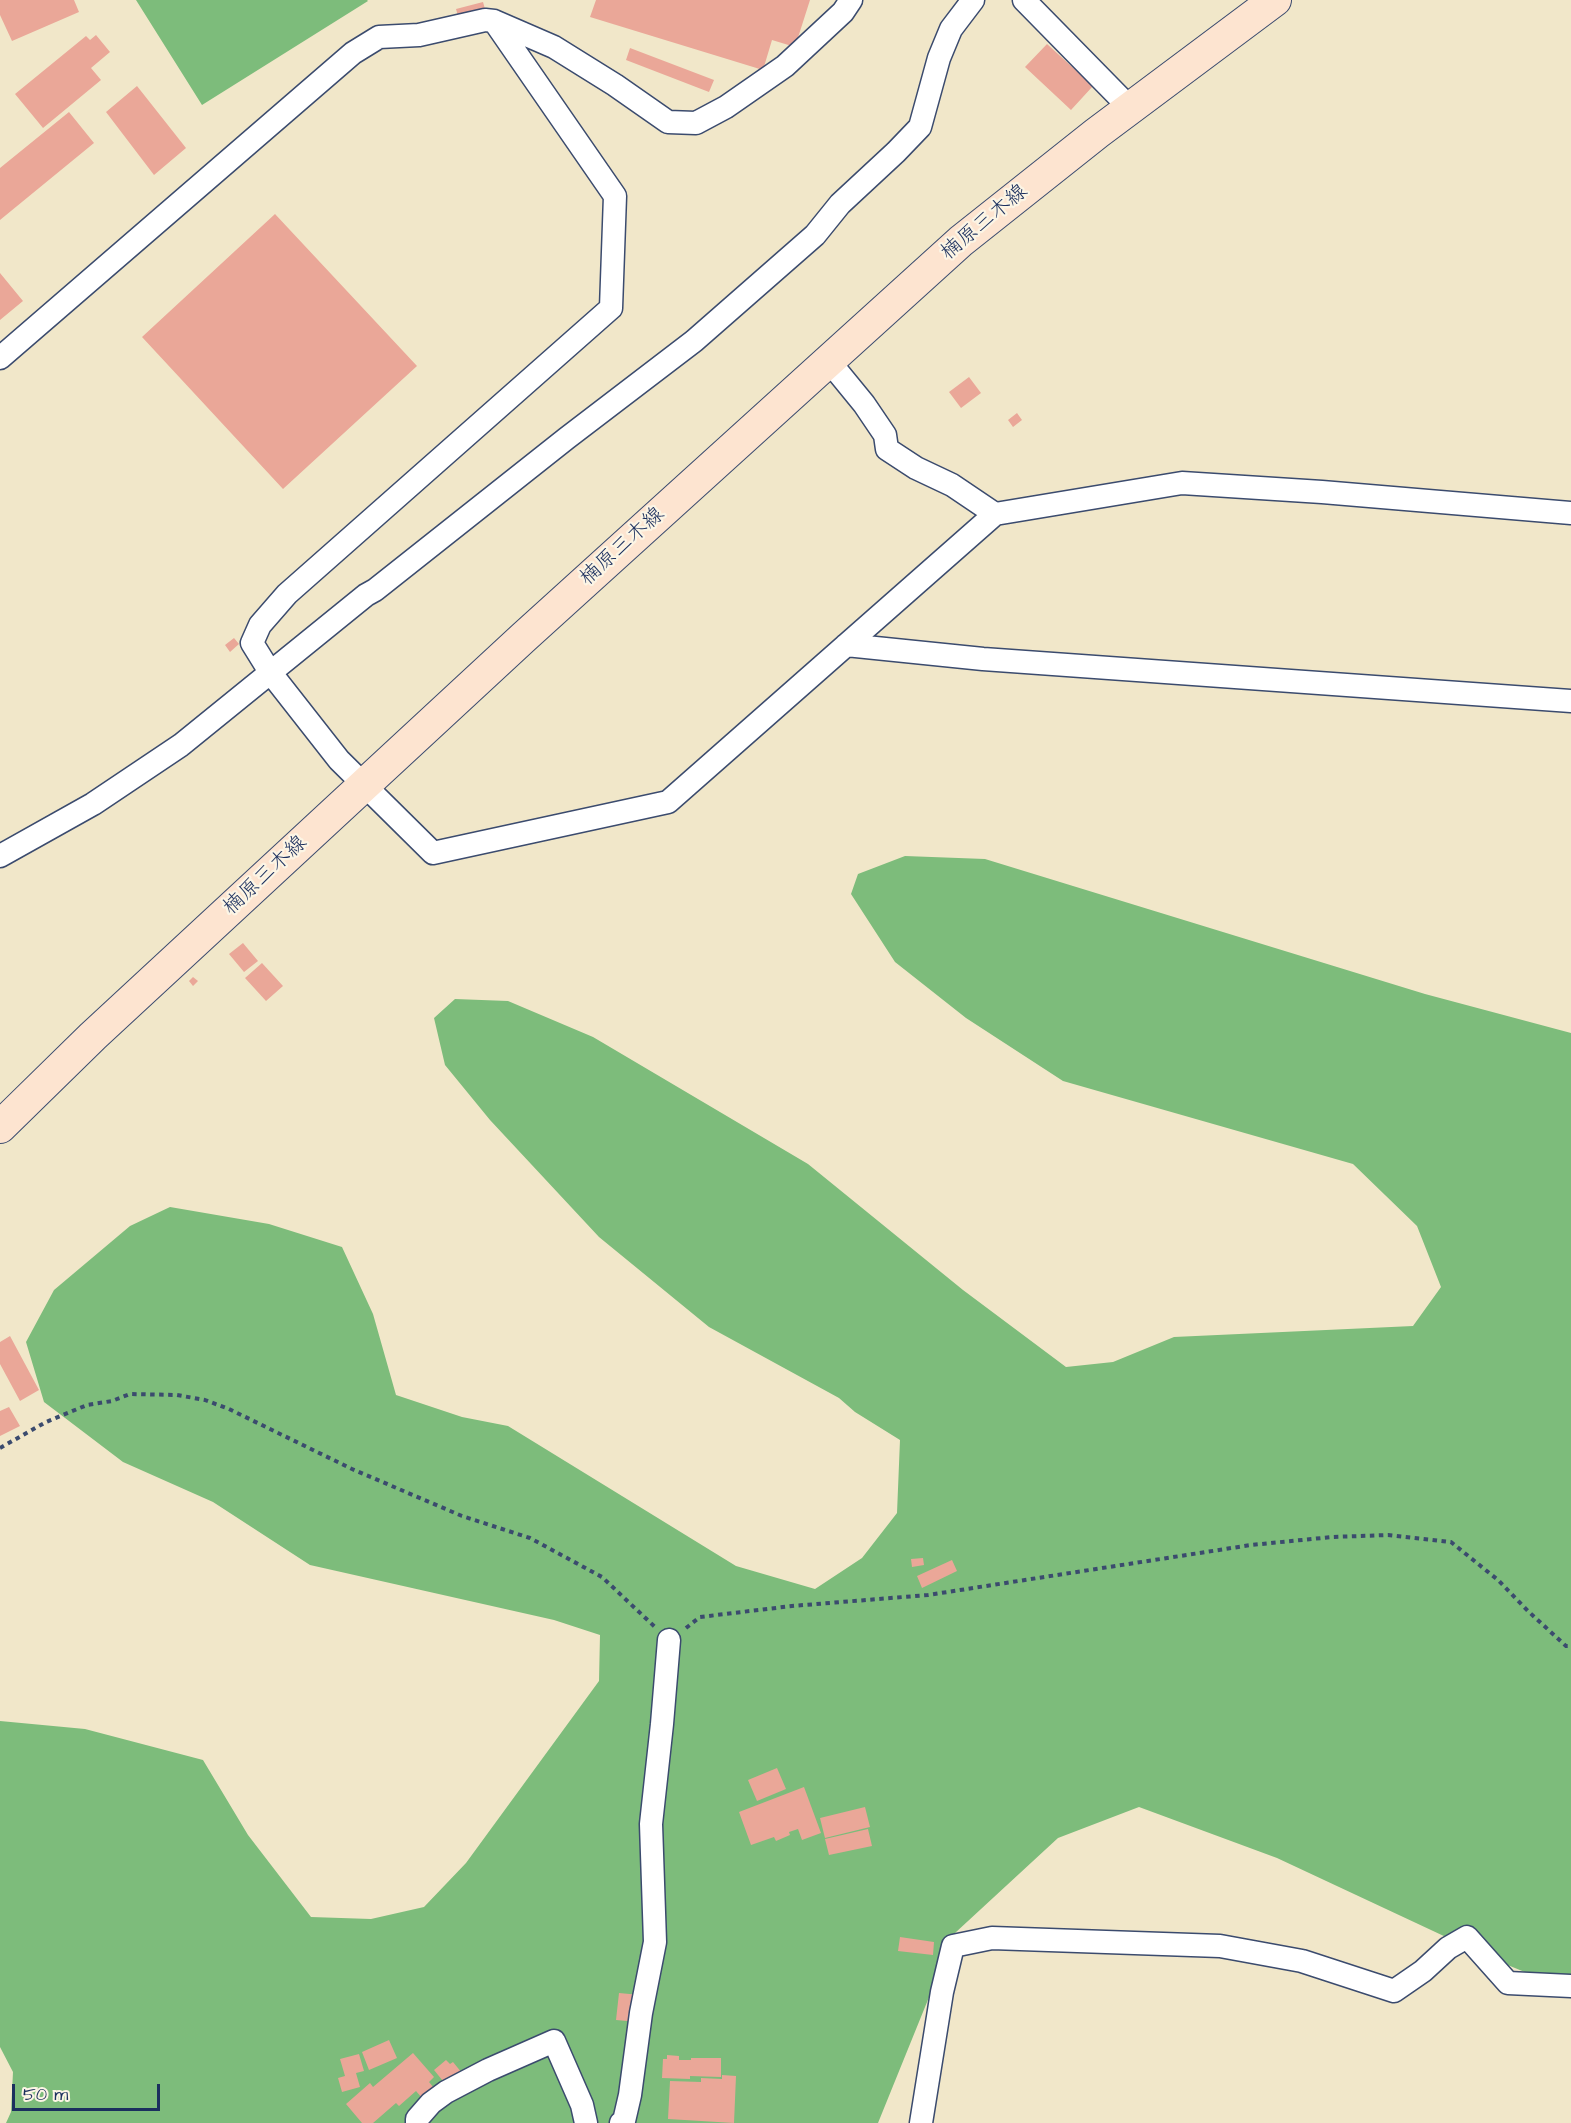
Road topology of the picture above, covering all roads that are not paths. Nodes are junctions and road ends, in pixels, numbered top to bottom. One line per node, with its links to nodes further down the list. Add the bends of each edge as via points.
1 (851, 0): 5 (street, via 785,66 696,123 668,122 554,47)
2 (974, 0): 12 (street, via 951,29 920,127 840,204 815,235 694,341)
3 (1024, 0): 6 (street)
4 (1275, 0): 6 (main road, 楠原三木線)
5 (494, 21): 7 (street, via 419,35 380,37 353,53); 12 (street, via 615,196 611,308 287,594 260,625 252,643)
6 (1130, 108): 8 (main road, 楠原三木線, via 1028,186)
7 (0, 358)
8 (828, 360): 10 (street, via 885,435 887,449); 14 (main road, 楠原三木線)
9 (1571, 513): 10 (street, via 1182,483)
10 (995, 514): 11 (street)
11 (846, 645): 13 (street, via 983,659); 14 (street, via 668,802 433,853)
12 (270, 672): 14 (street); 15 (street, via 181,745 93,804)
13 (1571, 701)
14 (364, 786): 16 (main road, 楠原三木線)
15 (0, 856)
16 (0, 1127)
17 (669, 1640): 21 (street, via 651,1824 655,1942 630,2095)
18 (1571, 1986): 22 (street, via 1509,1983 1467,1937 1394,1991 1302,1961 1220,1946 992,1938 953,1946)
19 (417, 2123): 20 (street, via 431,2103 446,2092 554,2041)
20 (586, 2123)
21 (621, 2123)
22 (921, 2123)

